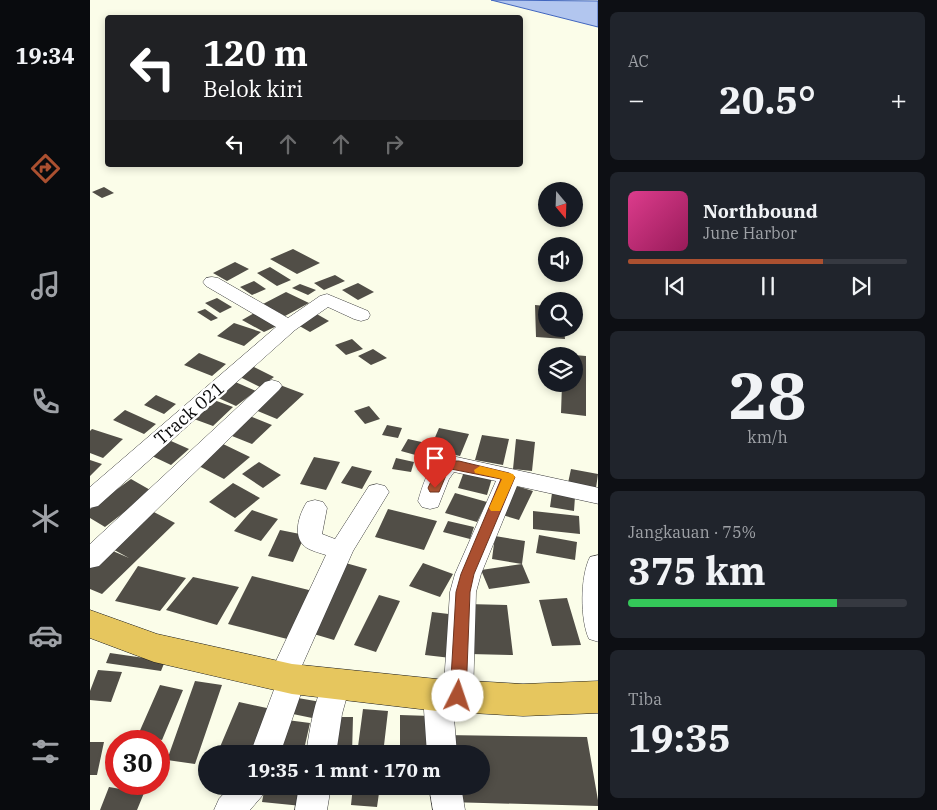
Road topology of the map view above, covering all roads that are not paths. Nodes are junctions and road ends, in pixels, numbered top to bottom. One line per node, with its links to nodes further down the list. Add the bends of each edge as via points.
1 (212, 282): 3 (street)
2 (361, 315): 3 (street, Track 021, via 327,300)
3 (288, 326): 8 (street, Track 021)
4 (272, 386): 12 (street)
5 (509, 477): 7 (street); 9 (street, via 448,465 441,472); 18 (street, via 468,574)
6 (377, 492): 11 (street)
7 (598, 496)
8 (90, 500)
9 (430, 501)
10 (315, 508): 11 (street, via 309,531 312,538)
11 (341, 550): 16 (street)
12 (90, 559)
13 (598, 564): 15 (street, via 595,584)
14 (90, 624): 16 (highway, via 154,648)
15 (598, 631)
16 (287, 679): 17 (highway); 20 (street)
17 (336, 685): 18 (highway); 21 (street)
18 (448, 696): 19 (highway, via 523,700); 22 (street)
19 (598, 697)
20 (268, 745)
21 (322, 745)
22 (443, 745)
23 (243, 795): 26 (street)
24 (314, 795): 27 (street)
25 (446, 795): 28 (street)
26 (230, 810)
27 (311, 810)
28 (449, 810)

